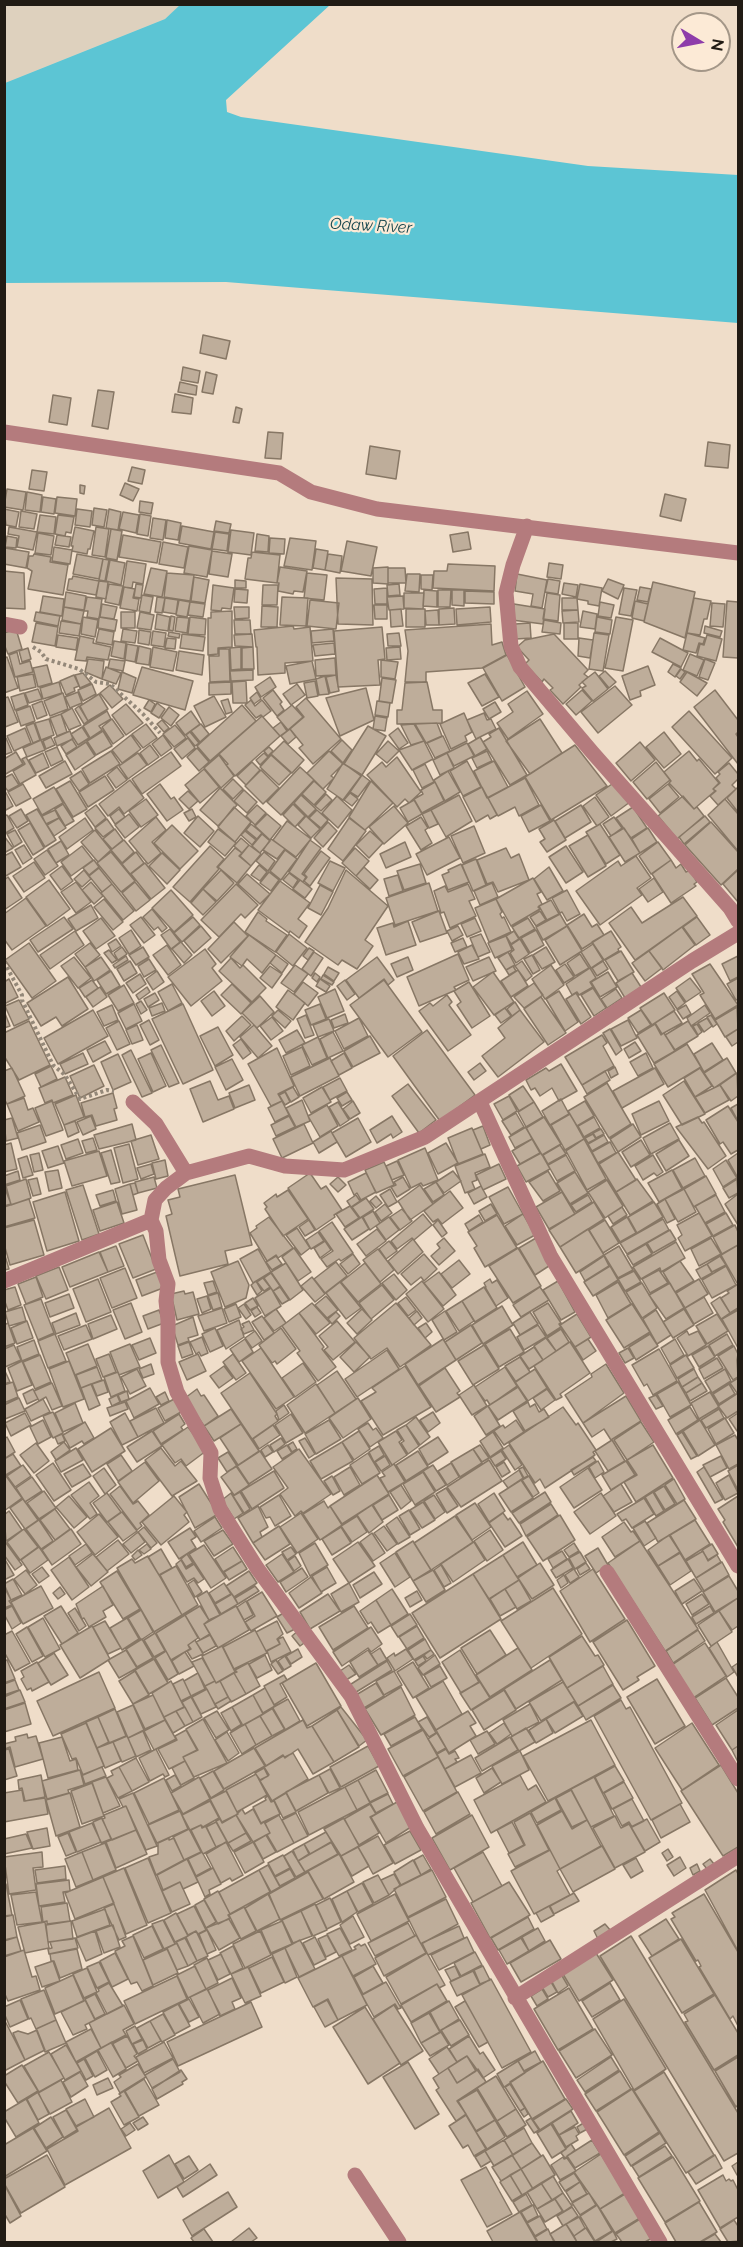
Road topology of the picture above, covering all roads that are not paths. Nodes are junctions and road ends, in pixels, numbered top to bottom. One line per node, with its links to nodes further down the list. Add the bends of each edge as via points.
1 (4, 432): 2 (street, via 279,472 310,492 377,508)
2 (526, 526): 3 (street); 6 (street, via 506,593 511,646 520,667)
3 (738, 553)
4 (4, 624): 5 (street)
5 (20, 627)
6 (738, 921)
7 (738, 933): 9 (street)
8 (133, 1102): 10 (street, via 156,1124)
9 (480, 1102): 10 (street, via 425,1137 344,1170 285,1166 249,1156); 13 (street, via 551,1257)
10 (186, 1173): 11 (street, via 155,1200)
11 (151, 1220): 12 (street); 17 (street, via 168,1284 168,1362 177,1392 211,1453 210,1478 220,1509 257,1568 351,1696 417,1828)
12 (4, 1281)
13 (738, 1566)
14 (607, 1572): 15 (street)
15 (738, 1779)
16 (738, 1856): 17 (street)
17 (515, 1998): 20 (street)
18 (355, 2175): 19 (street)
19 (399, 2242)
20 (660, 2242)

